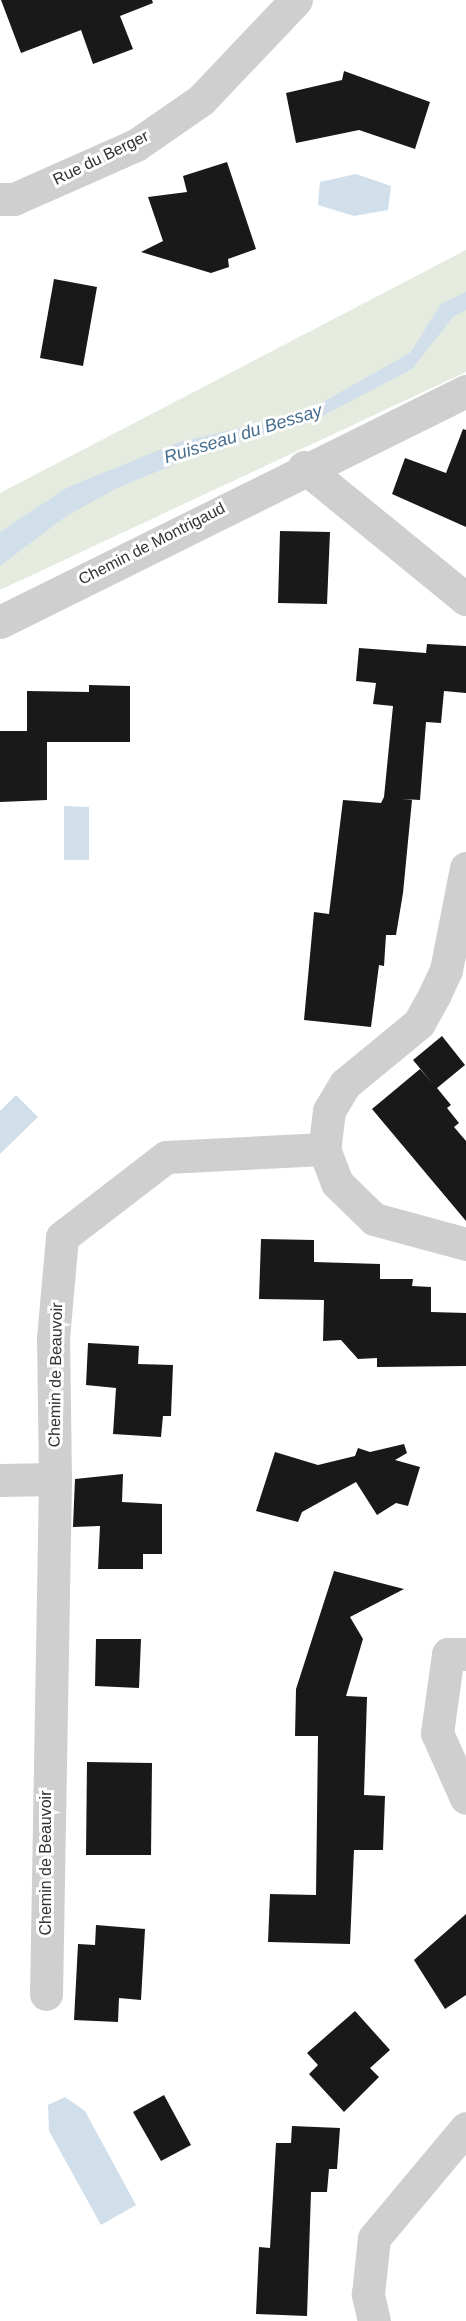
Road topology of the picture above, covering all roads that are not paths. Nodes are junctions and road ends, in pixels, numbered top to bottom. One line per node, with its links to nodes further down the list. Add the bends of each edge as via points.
1 (296, 0): 2 (street, Rue du Berger, via 201,100 136,145 14,199)
2 (0, 199)
3 (466, 391): 4 (street, Chemin de Montrigaud)
4 (304, 467): 5 (street); 6 (street, Chemin de Montrigaud)
5 (466, 599)
6 (0, 622)
7 (466, 868): 8 (street, via 446,970 435,994 419,1023 345,1084 329,1111)
8 (324, 1149): 9 (street, via 337,1183 374,1219 412,1233); 10 (street, Chemin de Beauvoir, via 166,1157 62,1237 53,1338)
9 (466, 1244)
10 (55, 1479): 11 (street); 14 (street, Chemin de Beauvoir)
11 (0, 1480)
12 (466, 1654): 13 (street, via 448,1654 437,1733)
13 (465, 1790)
14 (46, 1994)
15 (466, 2128): 16 (street, via 374,2238 368,2294)
16 (374, 2321)

